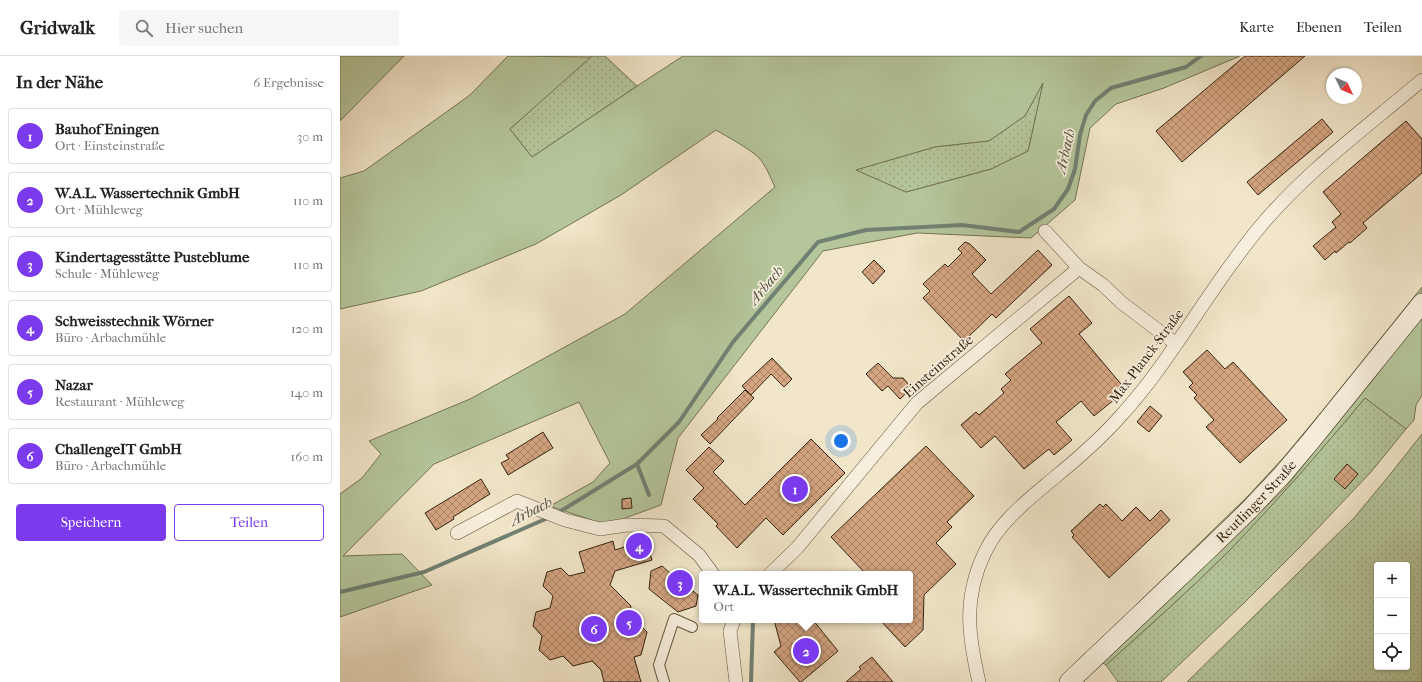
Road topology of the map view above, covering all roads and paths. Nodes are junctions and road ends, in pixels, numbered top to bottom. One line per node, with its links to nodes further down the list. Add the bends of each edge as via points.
1 (1422, 80): 5 (street, Max-Planck-Straße, via 1309,177 1263,223)
2 (1045, 231): 3 (street)
3 (1079, 268): 5 (street); 8 (street, Einsteinstraße, via 917,403 797,548)
4 (1422, 303): 14 (main road, Reutlinger Straße, via 1282,475 1216,542)
5 (1176, 344): 13 (street, Max-Planck-Straße, via 1145,388 1115,422 1006,520 985,551 970,596 969,614)
6 (457, 533): 7 (street, via 518,501 565,520 600,528 627,525 664,526 699,555)
7 (711, 571)
8 (773, 571)
9 (733, 623): 12 (street, via 730,631)
10 (692, 627): 11 (street, via 674,619 659,665)
11 (664, 682)
12 (736, 682)
13 (979, 682)
14 (1069, 682)

